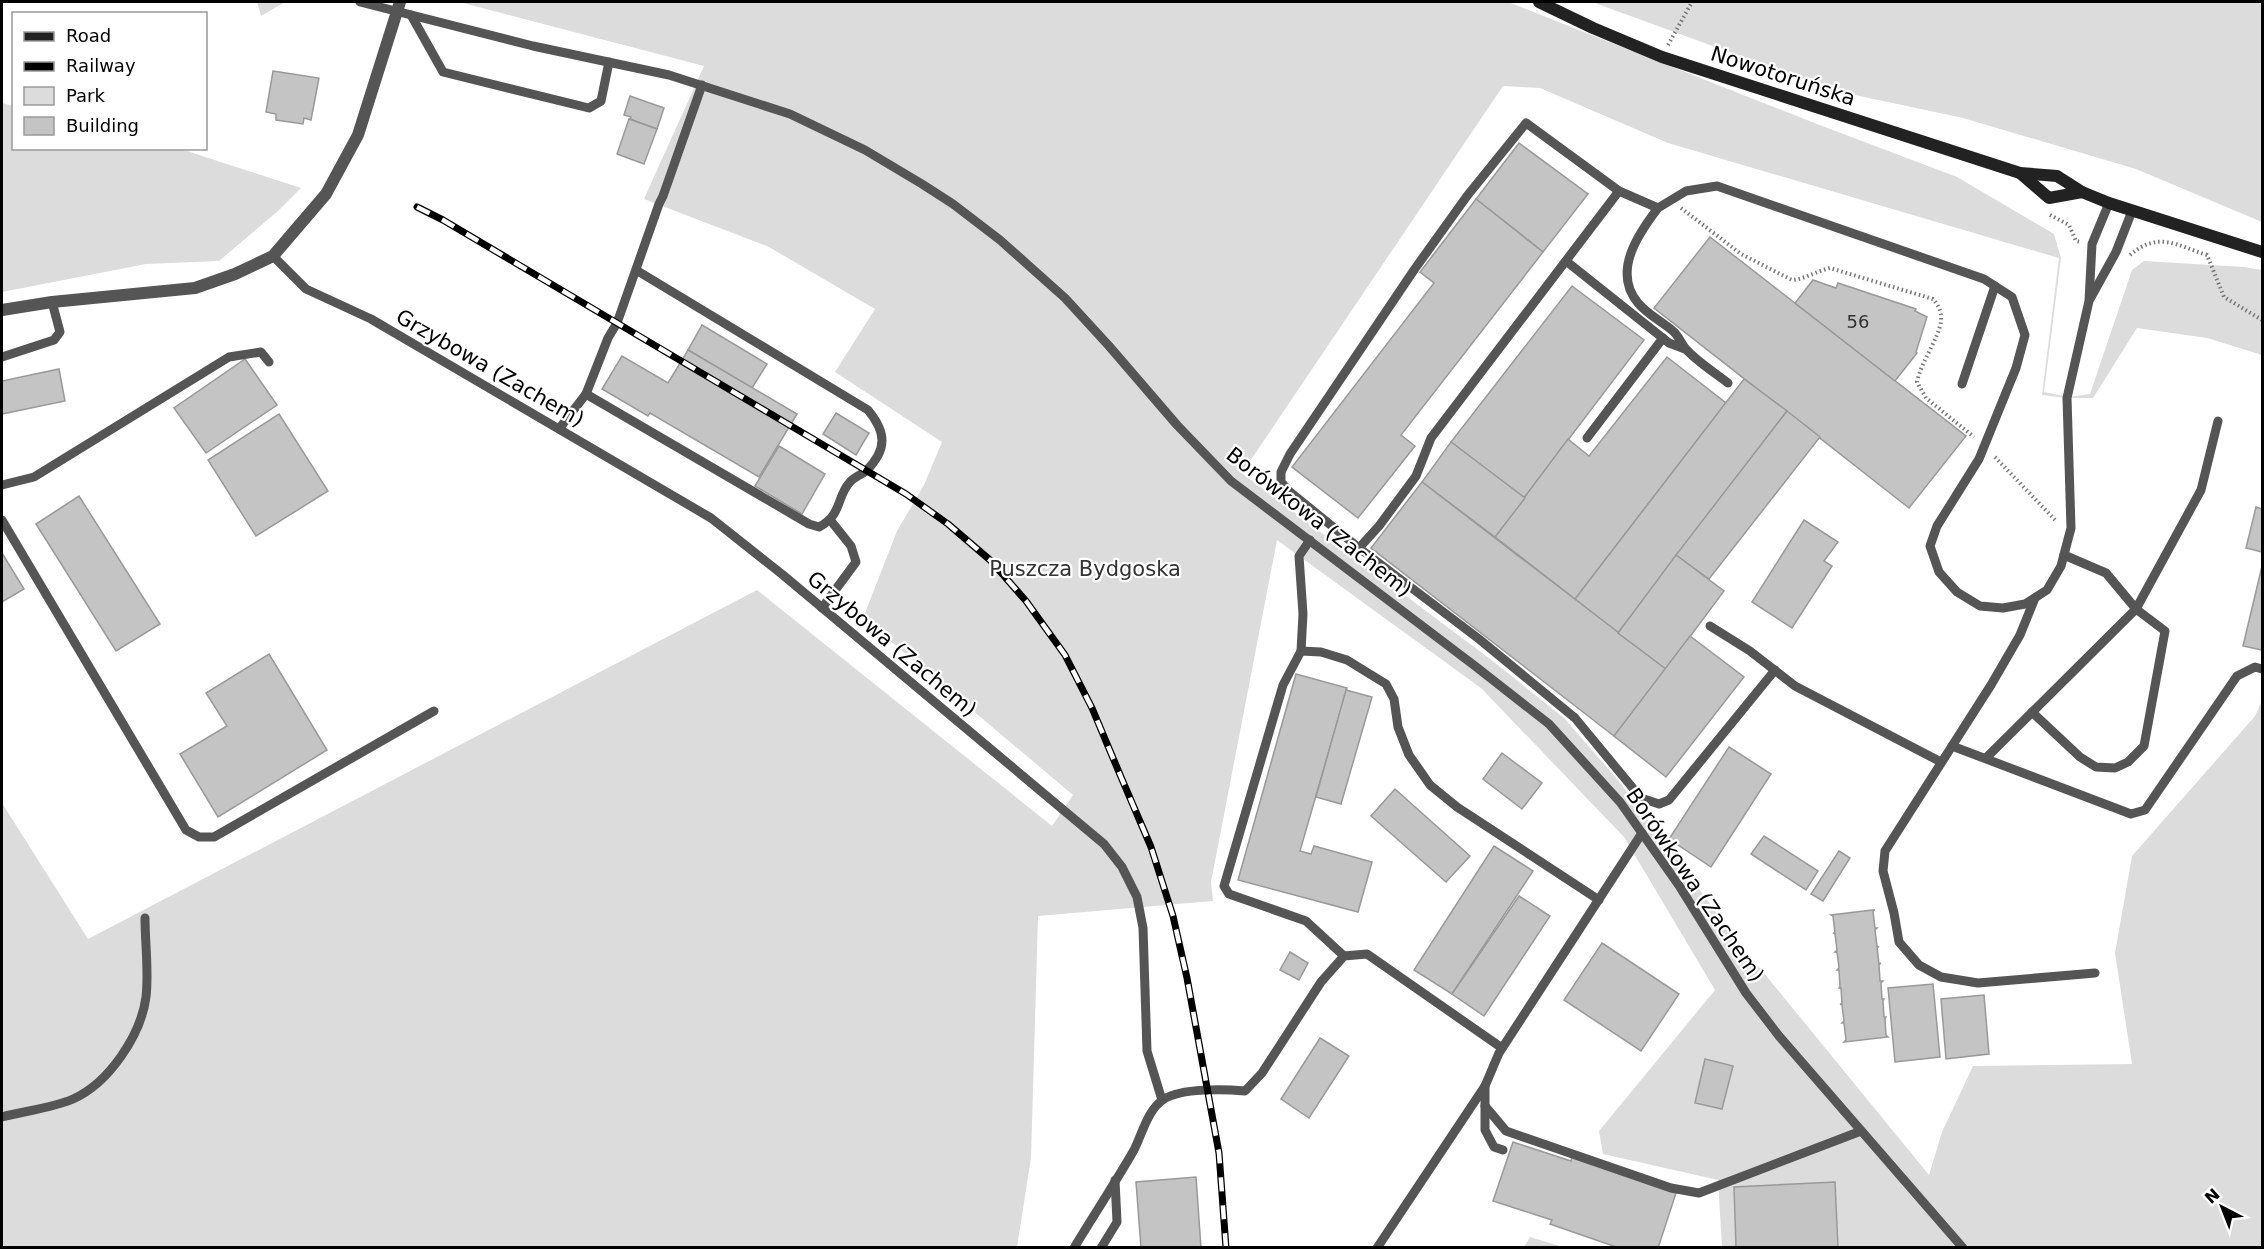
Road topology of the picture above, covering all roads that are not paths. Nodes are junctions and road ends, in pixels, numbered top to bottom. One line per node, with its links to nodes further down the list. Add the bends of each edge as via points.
1 (360, 2): 3 (lane, Borówkowa (Zachem))
2 (1539, 2): 7 (main road, Nowotoruńska, via 1662,57)
3 (398, 6): 4 (lane, Borówkowa (Zachem)); 14 (street, via 358,135 326,194)
4 (411, 15): 5 (lane, Borówkowa (Zachem)); 5 (lane, via 443,72 589,108 601,101)
5 (609, 62): 6 (lane, Borówkowa (Zachem))
6 (702, 85): 16 (lane); 34 (lane, Borówkowa (Zachem), via 801,119 865,150 953,204 1065,298 1231,481)
7 (2020, 173): 9 (main road, Nowotoruńska, via 2057,176); 9 (main road, Nowotoruńska, via 2049,198)
8 (1619, 191): 11 (lane); 15 (lane); 35 (lane, via 1526,123 1467,196 1281,472 1281,482 1290,492)
9 (2082, 192): 10 (main road, Nowotoruńska)
10 (2109, 203): 12 (main road, Nowotoruńska); 18 (lane, via 2092,244)
11 (1658, 208): 17 (lane, via 1686,191 1718,186); 22 (lane, via 1631,248 1628,283 1640,306 1677,334)
12 (2133, 211): 13 (main road, Nowotoruńska); 18 (lane)
13 (2262, 252)
14 (273, 256): 19 (street, via 195,288); 29 (lane, Grzybowa (Zachem), via 306,289 371,319)
15 (1566, 261): 21 (lane); 35 (lane, via 1431,438 1416,476)
16 (636, 270): 27 (lane); 33 (lane, via 868,410 879,423 884,436 880,451 866,471 849,482)
17 (1995, 286): 26 (lane); 37 (lane, via 2012,297 2025,335 1984,446 1936,526 1930,546 1939,572 1957,592 1980,606 2003,608)
18 (2089, 301): 36 (lane, via 2067,398 2071,528)
19 (52, 302): 20 (street); 23 (lane, via 60,332 54,340)
20 (2, 310)
21 (1663, 338): 22 (lane); 30 (lane)
22 (1685, 349): 25 (lane)
23 (2, 357)
24 (268, 362): 31 (lane, via 261,352 229,357 34,477)
25 (1728, 383)
26 (1962, 384)
27 (586, 394): 29 (lane); 33 (lane, via 809,524 819,527)
28 (2218, 422): 39 (lane, via 2201,490)
29 (559, 429): 38 (lane, Grzybowa (Zachem), via 711,518)
30 (1587, 438)
31 (2, 485)
32 (2, 520): 44 (lane, via 186,830 199,837 214,837)
33 (831, 521): 38 (lane, via 851,546 855,562)
34 (1310, 540): 41 (lane, via 1299,556); 49 (lane, Borówkowa (Zachem), via 1549,724 1620,802)
35 (1359, 548): 43 (lane, via 1575,718 1641,798 1659,804 1669,800)
36 (2064, 555): 37 (lane, via 2047,590); 39 (lane, via 2106,573)
37 (2035, 598): 46 (lane, via 2020,635)
38 (822, 608): 56 (lane, Grzybowa (Zachem), via 1104,844 1122,867 1137,897 1143,928 1147,1051)
39 (2136, 609): 45 (lane); 45 (lane, via 2165,631 2144,746 2128,762 2115,768 2096,767)
40 (1710, 626): 43 (lane)
41 (1301, 651): 50 (lane, via 1347,660 1386,684 1409,755 1430,785); 52 (lane, via 1283,686 1224,886 1229,894 1306,921)
42 (2262, 669): 47 (lane, via 2255,667 2237,675 2145,810 2131,814)
43 (1775, 670): 48 (lane, via 1795,686)
44 (434, 711)
45 (2032, 712): 47 (lane)
46 (1952, 746): 47 (lane); 48 (lane)
47 (1986, 759)
48 (1941, 762): 53 (lane, via 1885,851 1883,871 1899,942 1919,965 1941,977 1978,983)
49 (1642, 833): 50 (lane); 59 (lane, Borówkowa (Zachem), via 1746,993)
50 (1599, 900): 54 (lane)
51 (145, 918): 58 (lane, via 146,996 138,1027 119,1060 74,1099)
52 (1344, 956): 54 (lane, via 1368,954); 56 (lane, via 1321,982 1262,1073 1245,1091 1178,1093)
53 (2095, 973)
54 (1502, 1048): 55 (lane)
55 (1485, 1086): 57 (lane); 64 (lane)
56 (1162, 1100): 61 (lane)
57 (1485, 1106): 59 (lane, via 1506,1131 1671,1188 1699,1193); 60 (lane, via 1485,1130 1494,1147)
58 (2, 1117)
59 (1861, 1131): 65 (lane, Borówkowa (Zachem))
60 (1503, 1150)
61 (1115, 1180): 62 (lane); 63 (lane, via 1117,1222)
62 (1074, 1248)
63 (1101, 1248)
64 (1377, 1248)
65 (1963, 1248)

